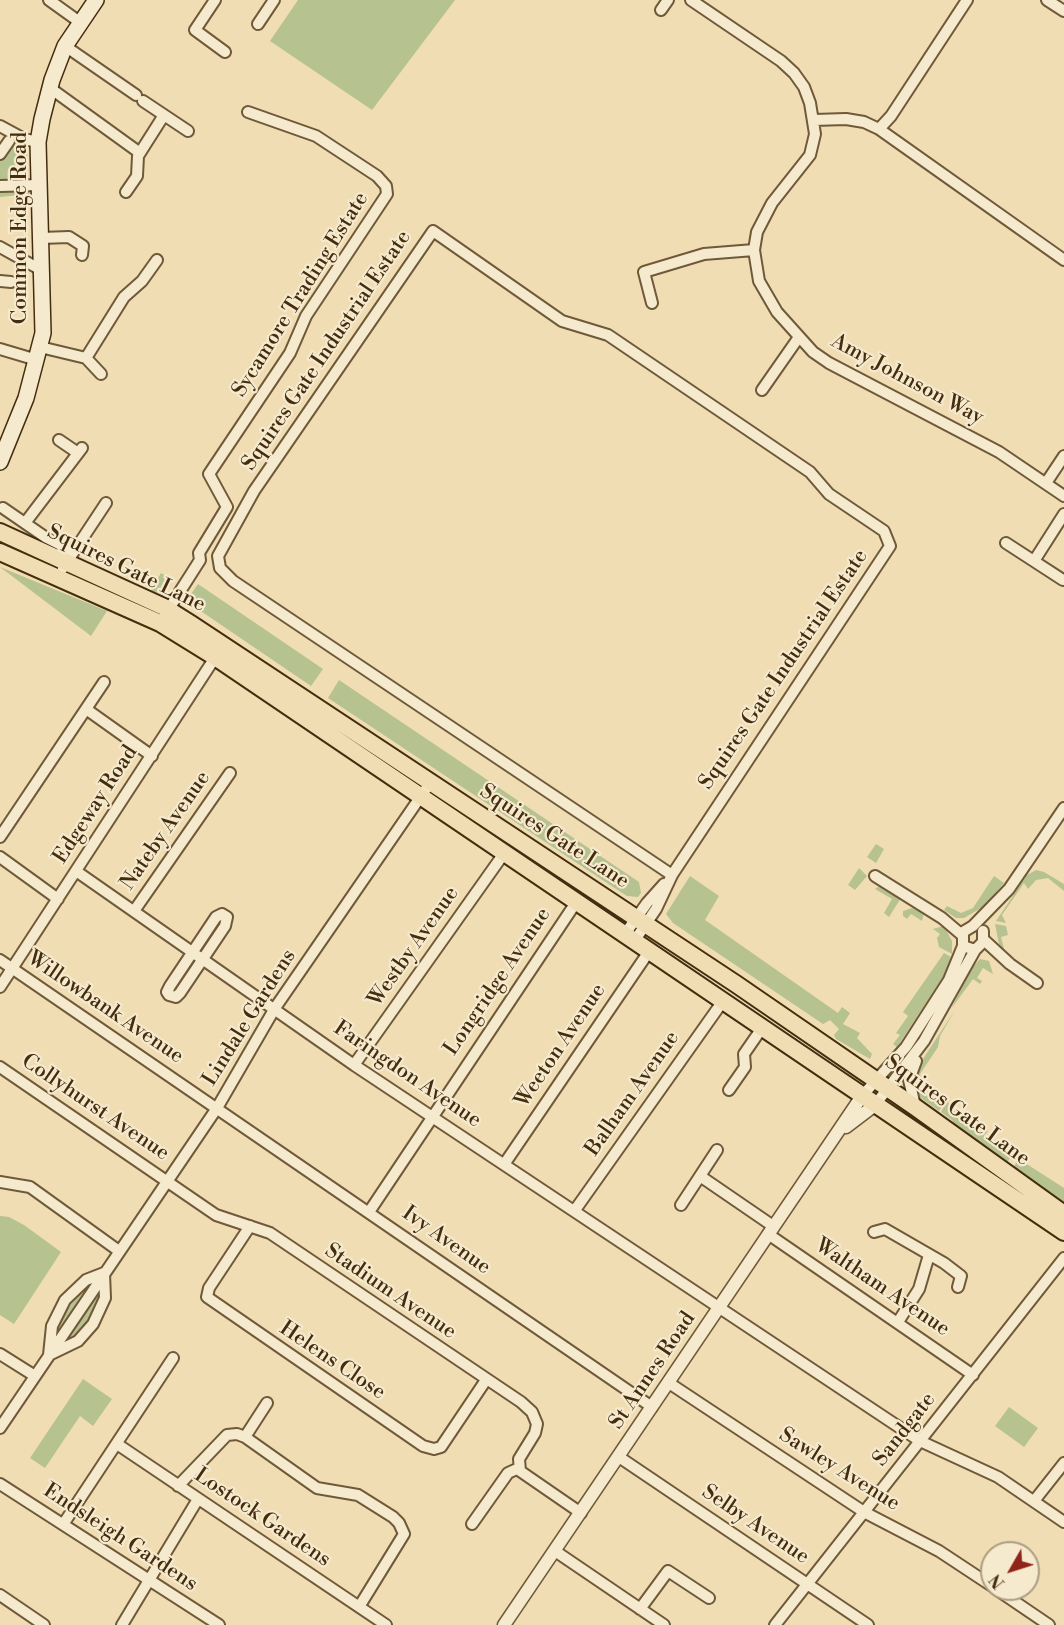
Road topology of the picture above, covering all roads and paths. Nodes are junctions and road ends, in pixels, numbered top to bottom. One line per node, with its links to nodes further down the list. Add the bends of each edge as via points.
1 (49, 0): 12 (street)
2 (96, 0): 12 (main road, Common Edge Road)
3 (215, 0): 15 (street, via 195,30)
4 (260, 0): 9 (street)
5 (668, 0): 10 (street)
6 (691, 0): 19 (street, via 794,74 804,87)
7 (967, 0): 21 (street)
8 (1047, 0): 11 (street)
9 (272, 3): 13 (street)
10 (661, 10)
11 (1064, 11)
12 (81, 23): 14 (main road, Common Edge Road)
13 (258, 24)
14 (65, 46): 16 (main road, Common Edge Road); 18 (street)
15 (225, 52)
16 (50, 88): 24 (main road, Common Edge Road); 25 (street)
17 (248, 112): 60 (street, Sycamore Trading Estate, via 316,136 377,176 386,186 387,194 306,316 290,353 209,474 227,507 199,553 200,560)
18 (164, 115): 22 (street); 25 (street)
19 (814, 120): 21 (street, via 846,119); 33 (street, Amy Johnson Way, via 814,145 805,165 772,203)
20 (0, 126): 24 (street)
21 (879, 129): 35 (street)
22 (188, 131)
23 (9, 141): 26 (street)
24 (38, 142): 27 (main road, Common Edge Road)
25 (140, 153): 29 (street, via 137,176)
26 (0, 154)
27 (39, 185): 28 (street); 30 (main road, Common Edge Road)
28 (0, 186)
29 (126, 192)
30 (41, 238): 32 (street, via 69,237); 36 (main road, Common Edge Road)
31 (0, 247): 36 (street)
32 (86, 248)
33 (754, 250): 37 (street, via 704,254 644,272); 38 (street, Amy Johnson Way, via 766,297)
34 (157, 260): 41 (street, via 142,281 121,293)
35 (1064, 260)
36 (43, 271): 40 (main road, Common Edge Road, via 45,318)
37 (652, 303)
38 (799, 337): 43 (street); 48 (street, Amy Johnson Way, via 829,363 999,452)
39 (0, 349): 40 (street)
40 (38, 354): 41 (street); 45 (main road, Common Edge Road)
41 (86, 358): 42 (street)
42 (101, 374)
43 (762, 390)
44 (58, 440): 53 (street, via 80,450)
45 (4, 448): 47 (main road, Common Edge Road)
46 (1064, 456): 48 (street)
47 (0, 462)
48 (1046, 483): 49 (street, Amy Johnson Way)
49 (1064, 495)
50 (106, 502): 58 (street)
51 (3, 508): 53 (street, Squires Gate Lane)
52 (1064, 514): 57 (street)
53 (25, 523): 58 (street, Squires Gate Lane)
54 (5, 533): 58 (main road, Squires Gate Lane)
55 (1006, 543): 57 (street)
56 (0, 552): 58 (main road, Squires Gate Lane)
57 (1034, 561): 59 (street)
58 (65, 565): 60 (main road, Squires Gate Lane)
59 (1063, 580)
60 (164, 616): 61 (main road, Squires Gate Lane)
61 (219, 651): 64 (street, Edgeway Road); 66 (main road, Squires Gate Lane)
62 (104, 682): 63 (street)
63 (86, 710): 64 (street); 68 (street)
64 (152, 756): 71 (street, Edgeway Road)
65 (231, 773): 76 (street, Nateby Avenue)
66 (426, 790): 69 (main road, Squires Gate Lane); 77 (main road, Squires Gate Lane); 88 (street, Lindale Gardens)
67 (1064, 808): 79 (street)
68 (0, 837)
69 (505, 852): 75 (main road, Squires Gate Lane); 91 (street, Westby Avenue)
70 (0, 857): 74 (street)
71 (76, 872): 74 (street, Edgeway Road); 76 (street, Faringdon Avenue)
72 (672, 875): 72 (street, Squires Gate Industrial Estate, via 233,581 220,568 218,556 254,491 433,231 562,321 608,335 810,472 829,494 884,531 890,546); 77 (street)
73 (875, 876): 79 (street)
74 (58, 899): 84 (street, Edgeway Road)
75 (577, 901): 78 (main road, Squires Gate Lane); 97 (street, Longridge Avenue)
76 (134, 911): 81 (street, Faringdon Avenue)
77 (641, 921): 78 (street); 94 (main road, Squires Gate Lane, via 723,976 772,1019)
78 (630, 937): 80 (main road, Squires Gate Lane)
79 (973, 938): 85 (street); 90 (street); 94 (street)
80 (650, 950): 87 (main road, Squires Gate Lane); 99 (street, Weeton Avenue)
81 (192, 952): 82 (street, Faringdon Avenue); 82 (street, via 216,917 224,915 228,921); 82 (street, via 170,986 169,995 176,998)
82 (203, 959): 88 (street, Faringdon Avenue)
83 (0, 960): 84 (street, Willowbank Avenue)
84 (12, 969): 86 (street, Edgeway Road); 96 (street, Willowbank Avenue)
85 (1037, 983)
86 (0, 987)
87 (723, 1001): 89 (main road, Squires Gate Lane); 104 (street, Balham Avenue)
88 (275, 1008): 91 (street, Faringdon Avenue); 96 (street, Lindale Gardens)
89 (762, 1028): 93 (street, via 744,1054 745,1067); 94 (main road, Squires Gate Lane)
90 (924, 1041): 94 (street); 95 (street, via 909,1080)
91 (354, 1065): 97 (street, Faringdon Avenue)
92 (0, 1067): 102 (street, Collyhurst Avenue)
93 (729, 1090)
94 (876, 1092): 95 (main road, Squires Gate Lane); 108 (street, St Annes Road, via 834,1138); 110 (main road, Squires Gate Lane)
95 (915, 1107): 106 (main road, Squires Gate Lane)
96 (217, 1108): 102 (street, Lindale Gardens); 105 (street, Ivy Avenue)
97 (432, 1115): 99 (street, Faringdon Avenue); 105 (street, Longridge Avenue)
98 (717, 1150): 100 (street)
99 (505, 1163): 104 (street, Faringdon Avenue)
100 (700, 1176): 103 (street); 108 (street, Waltham Avenue)
101 (0, 1182): 111 (street, via 30,1187)
102 (169, 1182): 107 (street, Stadium Avenue, via 216,1215); 111 (street, Lindale Gardens)
103 (681, 1205)
104 (576, 1210): 116 (street, Faringdon Avenue)
105 (369, 1212): 126 (street, Ivy Avenue)
106 (1064, 1214)
107 (250, 1226): 123 (street, Stadium Avenue, via 270,1233); 123 (street, Helens Close, via 207,1297 423,1446 441,1447)
108 (770, 1230): 116 (street, St Annes Road); 117 (street, Waltham Avenue)
109 (874, 1232): 112 (street, via 885,1229)
110 (1064, 1232)
111 (119, 1251): 114 (street, Lindale Gardens)
112 (929, 1255): 115 (street, via 962,1276); 117 (street, via 919,1289)
113 (1064, 1258): 121 (street, Sandgate)
114 (104, 1273): 119 (street, Lindale Gardens); 119 (street, Lindale Gardens, via 86,1280 65,1300 52,1326); 119 (street, via 105,1298 93,1324 78,1341)
115 (958, 1287)
116 (719, 1306): 124 (street, St Annes Road); 129 (street, Faringdon Avenue)
117 (898, 1322): 121 (street, Waltham Avenue)
118 (0, 1353): 122 (street)
119 (49, 1355): 122 (street, Lindale Gardens)
120 (174, 1358): 130 (street)
121 (973, 1375): 129 (street, Sandgate)
122 (35, 1376): 127 (street, Lindale Gardens)
123 (486, 1380): 133 (street, Stadium Avenue, via 521,1402 536,1417 536,1431 519,1459)
124 (669, 1383): 126 (street, St Annes Road); 138 (street, Sawley Avenue)
125 (267, 1403): 128 (street)
126 (652, 1407): 131 (street, St Annes Road)
127 (0, 1428)
128 (245, 1437): 135 (street, via 227,1435); 150 (street, via 316,1488 358,1495 399,1523 404,1534)
129 (921, 1441): 137 (street, Faringdon Avenue, via 998,1477); 138 (street, Sandgate)
130 (117, 1444): 135 (street, Lostock Gardens); 141 (street)
131 (619, 1457): 139 (street, St Annes Road); 146 (street, Selby Avenue)
132 (1064, 1463): 137 (street)
133 (519, 1468): 139 (street); 142 (street, Stadium Avenue, via 508,1473)
134 (0, 1484): 141 (street, Endsleigh Gardens)
135 (178, 1486): 136 (street, Lostock Gardens)
136 (198, 1499): 145 (street); 150 (street, Lostock Gardens)
137 (1034, 1501): 140 (street, Faringdon Avenue)
138 (864, 1512): 144 (street, Sawley Avenue, via 939,1551); 146 (street, Sandgate)
139 (581, 1513): 143 (street, St Annes Road)
140 (1064, 1522)
141 (64, 1524): 145 (street, Endsleigh Gardens)
142 (472, 1524)
143 (555, 1551): 151 (street); 156 (street, St Annes Road)
144 (980, 1578)
145 (149, 1580): 153 (street); 154 (street, Endsleigh Gardens)
146 (808, 1584): 158 (street, Sandgate); 159 (street, Selby Avenue)
147 (0, 1595): 152 (street)
148 (709, 1598): 151 (street, via 668,1571)
149 (1014, 1601): 160 (street)
150 (359, 1607): 155 (street, Lostock Gardens)
151 (640, 1609): 157 (street)
152 (44, 1625)
153 (122, 1625)
154 (219, 1625)
155 (386, 1625)
156 (504, 1625)
157 (664, 1625)
158 (775, 1625)
159 (868, 1625)
160 (1049, 1625)

